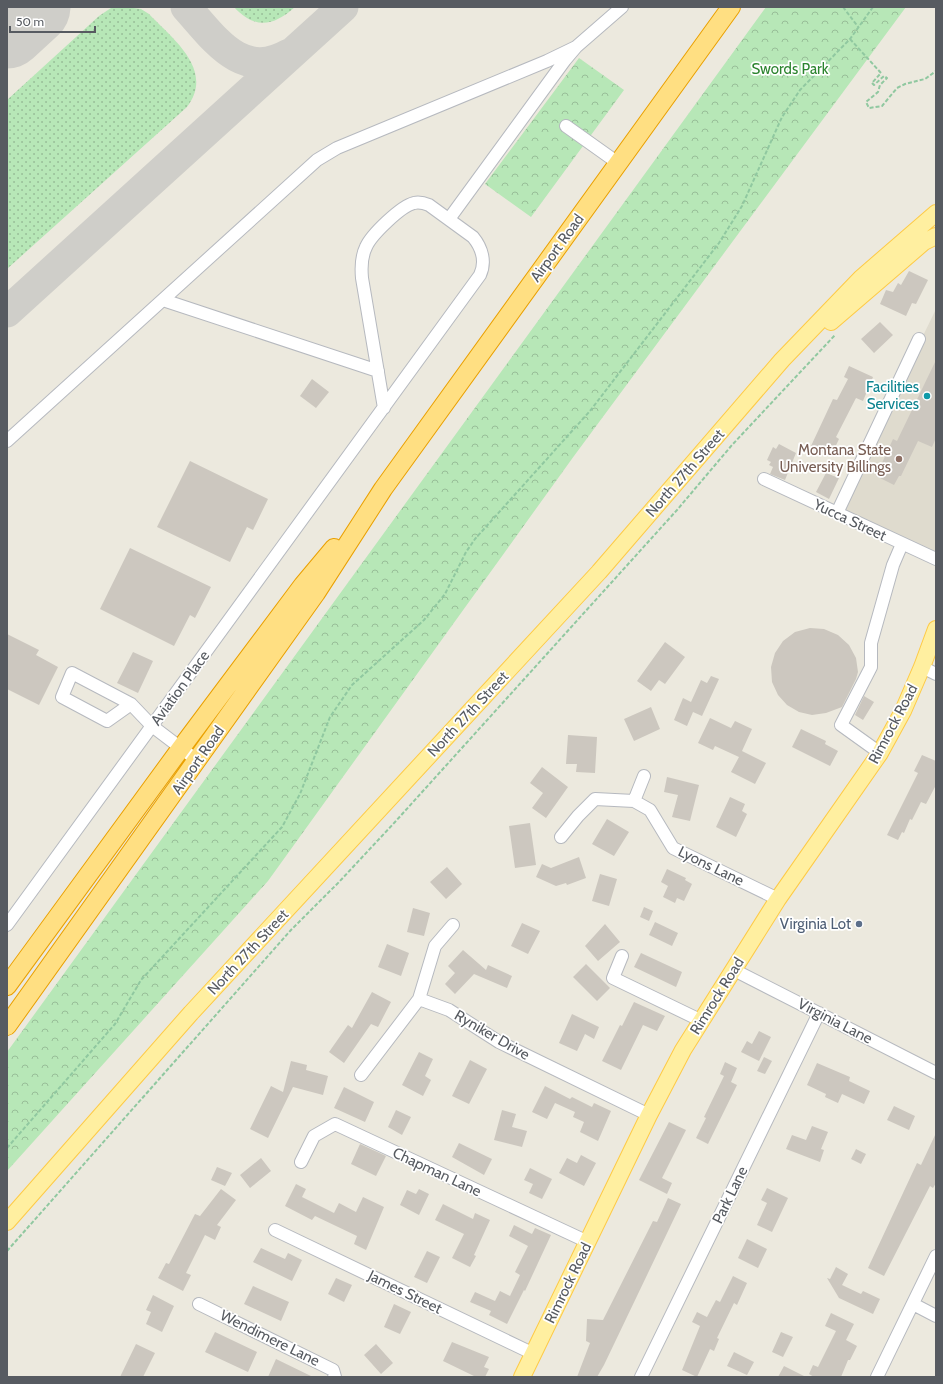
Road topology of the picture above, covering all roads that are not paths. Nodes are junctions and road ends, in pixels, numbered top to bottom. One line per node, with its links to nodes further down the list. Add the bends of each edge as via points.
1 (622, 7): 3 (street)
2 (730, 7): 5 (highway, Airport Road)
3 (576, 47): 7 (street); 9 (street, via 327,153 316,160)
4 (566, 126): 5 (street)
5 (618, 163): 16 (highway, Airport Road)
6 (936, 213): 11 (main road, North 27th Street, via 861,278)
7 (449, 219): 12 (street, Aviation Place, via 429,205 415,203 400,210 366,245 362,273); 13 (street, Aviation Place, via 473,237 478,244 483,268)
8 (936, 236): 11 (main road, via 924,242 854,303)
9 (163, 300): 12 (street); 14 (street)
10 (920, 339): 17 (street)
11 (782, 360): 44 (main road, North 27th Street, via 599,572 191,1013)
12 (378, 371): 13 (street, Aviation Place)
13 (384, 408): 23 (street, Aviation Place)
14 (7, 442)
15 (764, 479): 17 (street, Yucca Street)
16 (383, 489): 24 (highway, Airport Road, via 303,585); 26 (highway, Airport Road, via 316,593)
17 (837, 513): 18 (street, Yucca Street)
18 (902, 544): 19 (street, Yucca Street); 25 (street, via 893,566 871,643 871,667 841,725)
19 (936, 559)
20 (936, 629): 21 (main road, Rimrock Road)
21 (929, 671): 25 (main road, Rimrock Road)
22 (131, 704): 22 (street, via 72,673 62,697 108,721); 23 (street)
23 (152, 726): 24 (street); 32 (street, Aviation Place)
24 (181, 748): 26 (street); 35 (highway, Airport Road)
25 (880, 753): 30 (main road, Rimrock Road)
26 (198, 761): 39 (highway, Airport Road)
27 (644, 776): 28 (street)
28 (634, 801): 29 (street, Lyons Lane, via 595,799); 30 (street, Lyons Lane, via 650,810 673,848)
29 (561, 837)
30 (778, 899): 34 (main road, Rimrock Road)
31 (453, 925): 36 (street, via 436,946)
32 (7, 926)
33 (622, 956): 38 (street, via 613,978)
34 (734, 970): 37 (street, Virginia Lane); 38 (main road, Rimrock Road)
35 (7, 986)
36 (419, 1000): 41 (street); 42 (street, Ryniker Drive, via 449,1010 499,1042)
37 (819, 1013): 40 (street, Virginia Lane); 54 (street, Park Lane)
38 (702, 1021): 42 (main road, Rimrock Road, via 683,1050)
39 (7, 1026)
40 (936, 1073)
41 (361, 1075)
42 (649, 1115): 46 (main road, Rimrock Road)
43 (301, 1162): 46 (street, Chapman Lane, via 314,1136 335,1124)
44 (7, 1222)
45 (275, 1230): 51 (street, James Street)
46 (588, 1242): 51 (main road, Rimrock Road)
47 (936, 1256): 49 (street)
48 (199, 1304): 52 (street, Wendimere Lane, via 334,1370)
49 (913, 1304): 50 (street); 55 (street)
50 (936, 1316)
51 (534, 1354): 53 (main road, Rimrock Road)
52 (335, 1377)
53 (522, 1377)
54 (642, 1377)
55 (877, 1377)

